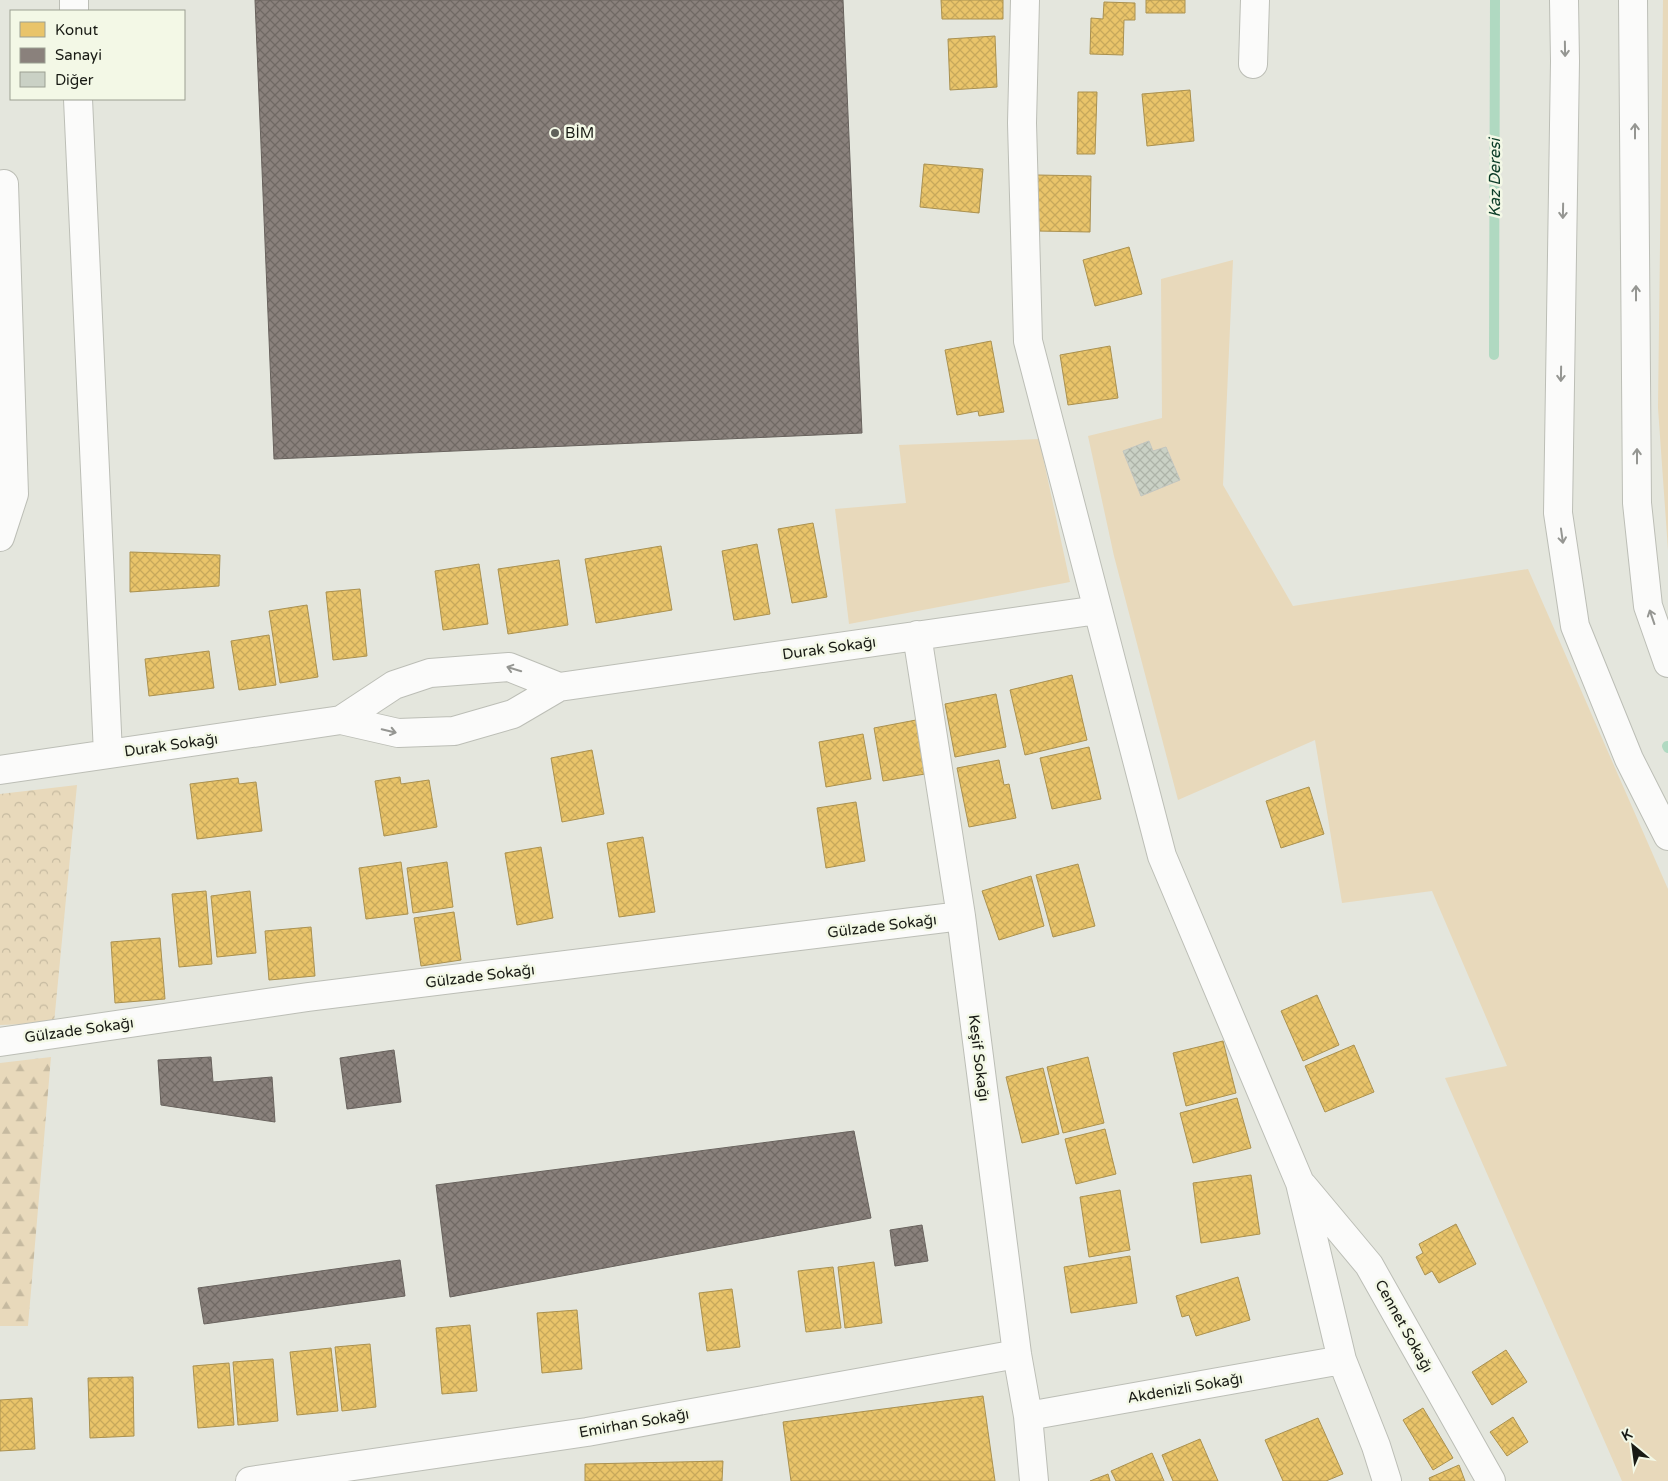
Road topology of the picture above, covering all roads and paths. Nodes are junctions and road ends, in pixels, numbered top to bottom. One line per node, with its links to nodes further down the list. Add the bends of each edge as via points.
1 (1025, 0): 9 (street, via 1022,123 1028,341)
2 (1255, 0): 5 (street)
3 (1564, 0): 16 (street, one-way to 16, via 1558,513 1575,626 1629,759)
4 (1634, 0): 11 (street, one-way to 4, via 1648,606 1637,503)
5 (1254, 64)
6 (78, 100): 14 (street)
7 (4, 184): 8 (street, via 14,494)
8 (0, 537)
9 (1098, 610): 10 (street, Durak Sokağı); 19 (street, via 1162,856)
10 (917, 635): 12 (street, Durak Sokağı); 17 (street, Keşif Sokağı)
11 (1668, 663)
12 (559, 687): 13 (street, Durak Sokağı, one-way to 12, via 398,733 454,731 513,714); 13 (street, Durak Sokağı, one-way to 13, via 508,667 430,673 394,685)
13 (341, 720): 14 (street, Durak Sokağı)
14 (108, 754): 15 (street, Durak Sokağı)
15 (0, 770)
16 (1668, 836)
17 (961, 916): 18 (street, Gülzade Sokağı, via 308,998); 20 (street, Keşif Sokağı)
18 (0, 1042)
19 (1300, 1183): 21 (street); 26 (street, Cennet Sokağı, via 1369,1265)
20 (1017, 1354): 22 (street, Keşif Sokağı); 23 (street, Emirhan Sokağı, via 587,1432)
21 (1342, 1360): 22 (street, Akdenizli Sokağı); 25 (street)
22 (1028, 1416): 24 (street, Keşif Sokağı)
23 (250, 1481)
24 (1034, 1481)
25 (1387, 1481)
26 (1492, 1481)

